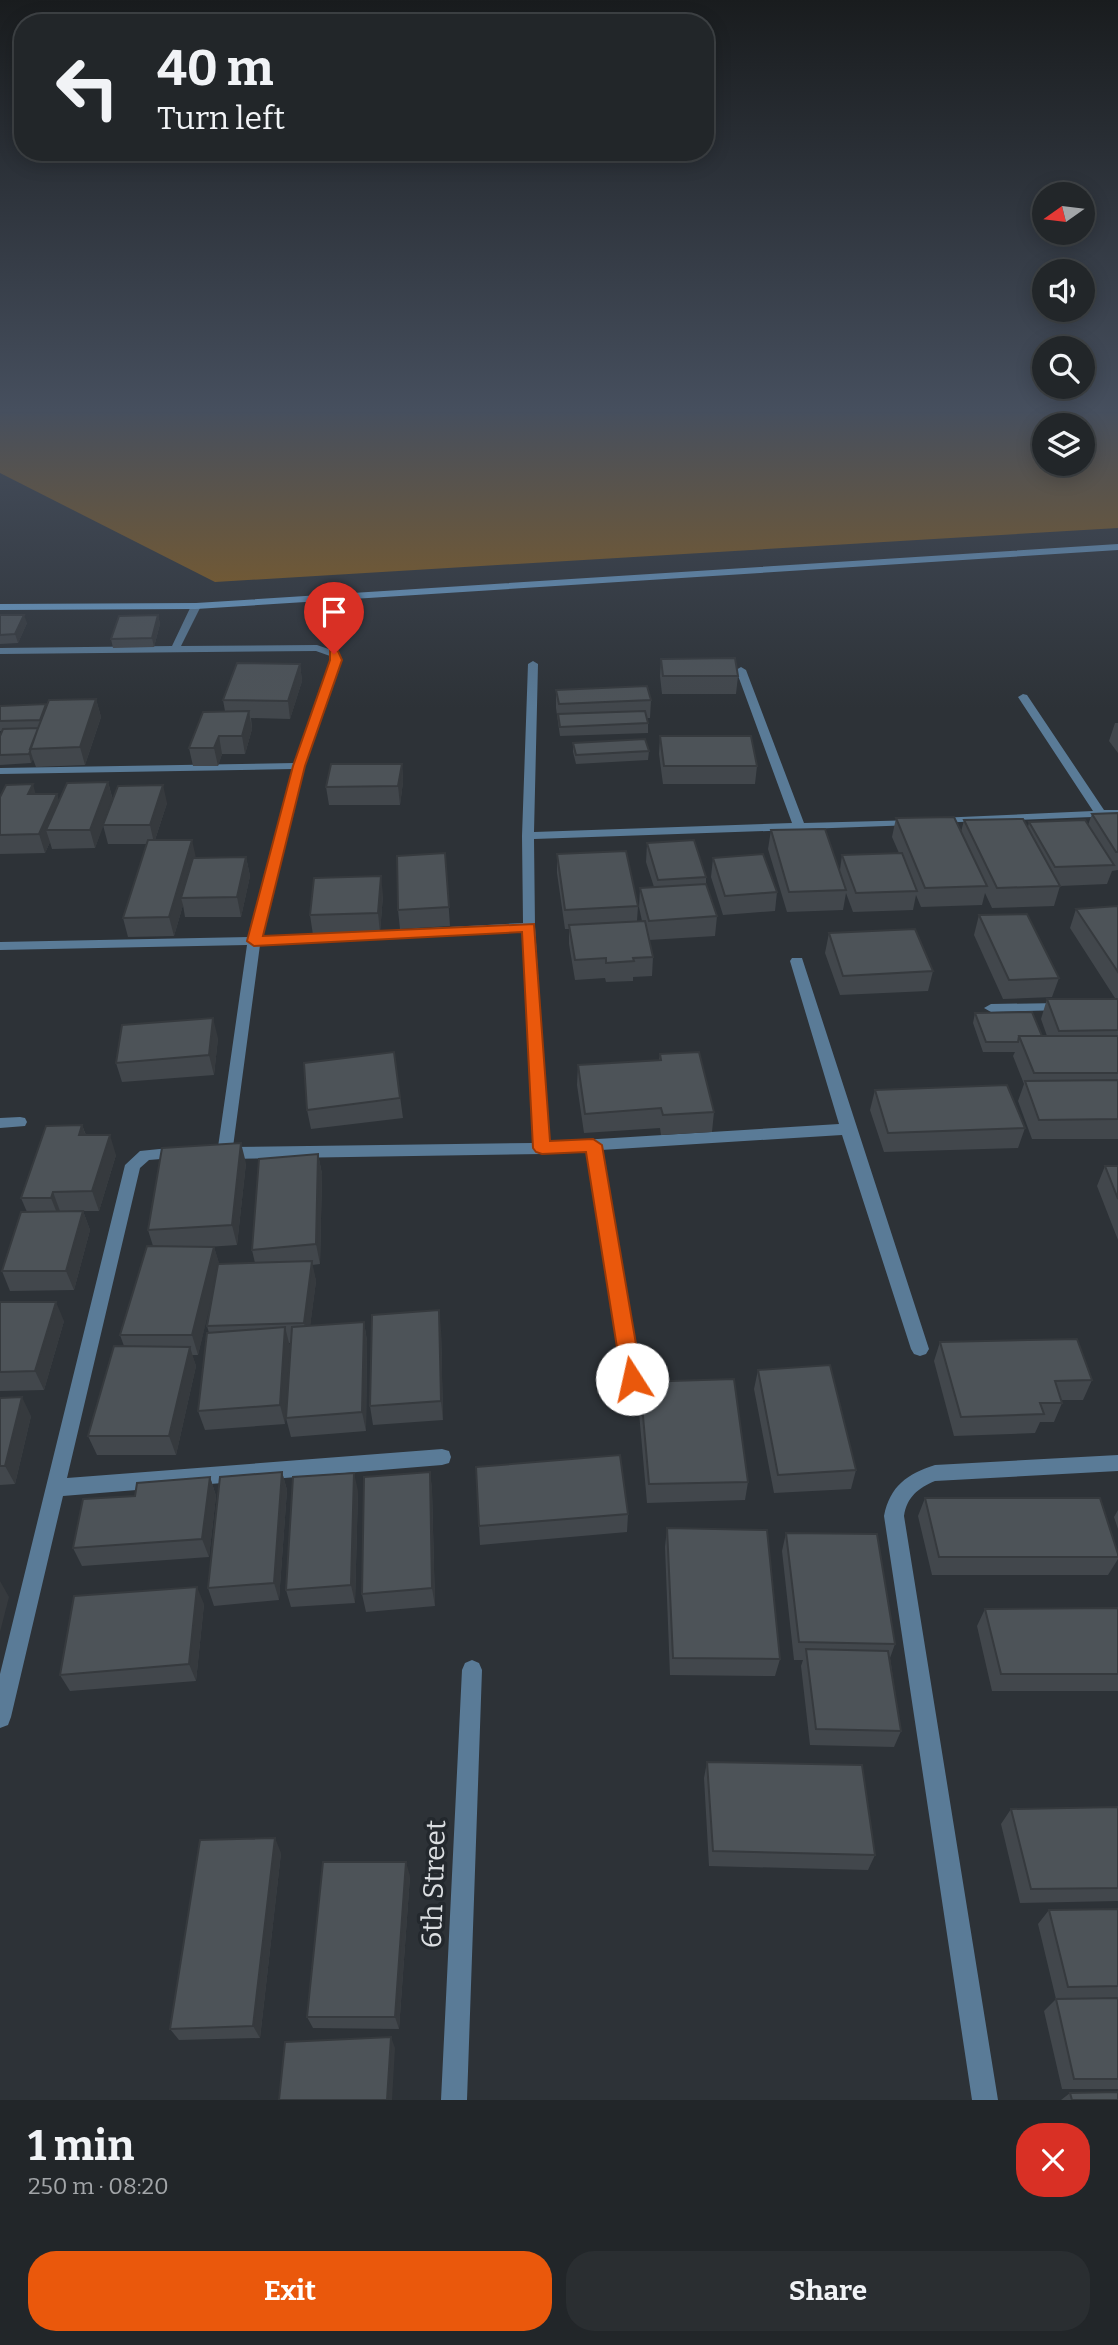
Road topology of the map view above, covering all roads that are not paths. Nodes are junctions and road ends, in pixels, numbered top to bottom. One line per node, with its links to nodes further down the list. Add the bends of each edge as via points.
1 (1118, 547): 2 (street)
2 (196, 606): 3 (street); 4 (street)
3 (0, 607)
4 (175, 650): 5 (street); 9 (street, via 317,648 334,654 336,660)
5 (0, 651)
6 (533, 664): 14 (street)
7 (741, 670): 13 (street)
8 (1023, 697): 12 (street)
9 (299, 766): 10 (street); 16 (street)
10 (0, 771)
11 (1118, 813): 12 (street)
12 (1101, 814): 13 (street)
13 (800, 828): 14 (street)
14 (528, 836): 15 (street)
15 (529, 927): 16 (street); 25 (street)
16 (254, 941): 17 (street); 26 (street)
17 (0, 946)
18 (797, 961): 23 (street)
19 (991, 1007): 20 (street)
20 (1080, 1007)
21 (20, 1122): 22 (street)
22 (0, 1123)
23 (848, 1129): 24 (street); 27 (street)
24 (593, 1145): 25 (street); 28 (street)
25 (542, 1148): 26 (street)
26 (225, 1153): 31 (street, via 145,1155 133,1165)
27 (920, 1349)
28 (632, 1379)
29 (442, 1457): 31 (street)
30 (1118, 1463): 35 (street, via 935,1473 911,1483 895,1504)
31 (55, 1488): 33 (street)
32 (472, 1670): 34 (street, 6th Street)
33 (0, 1717)
34 (454, 2100)
35 (985, 2100)

